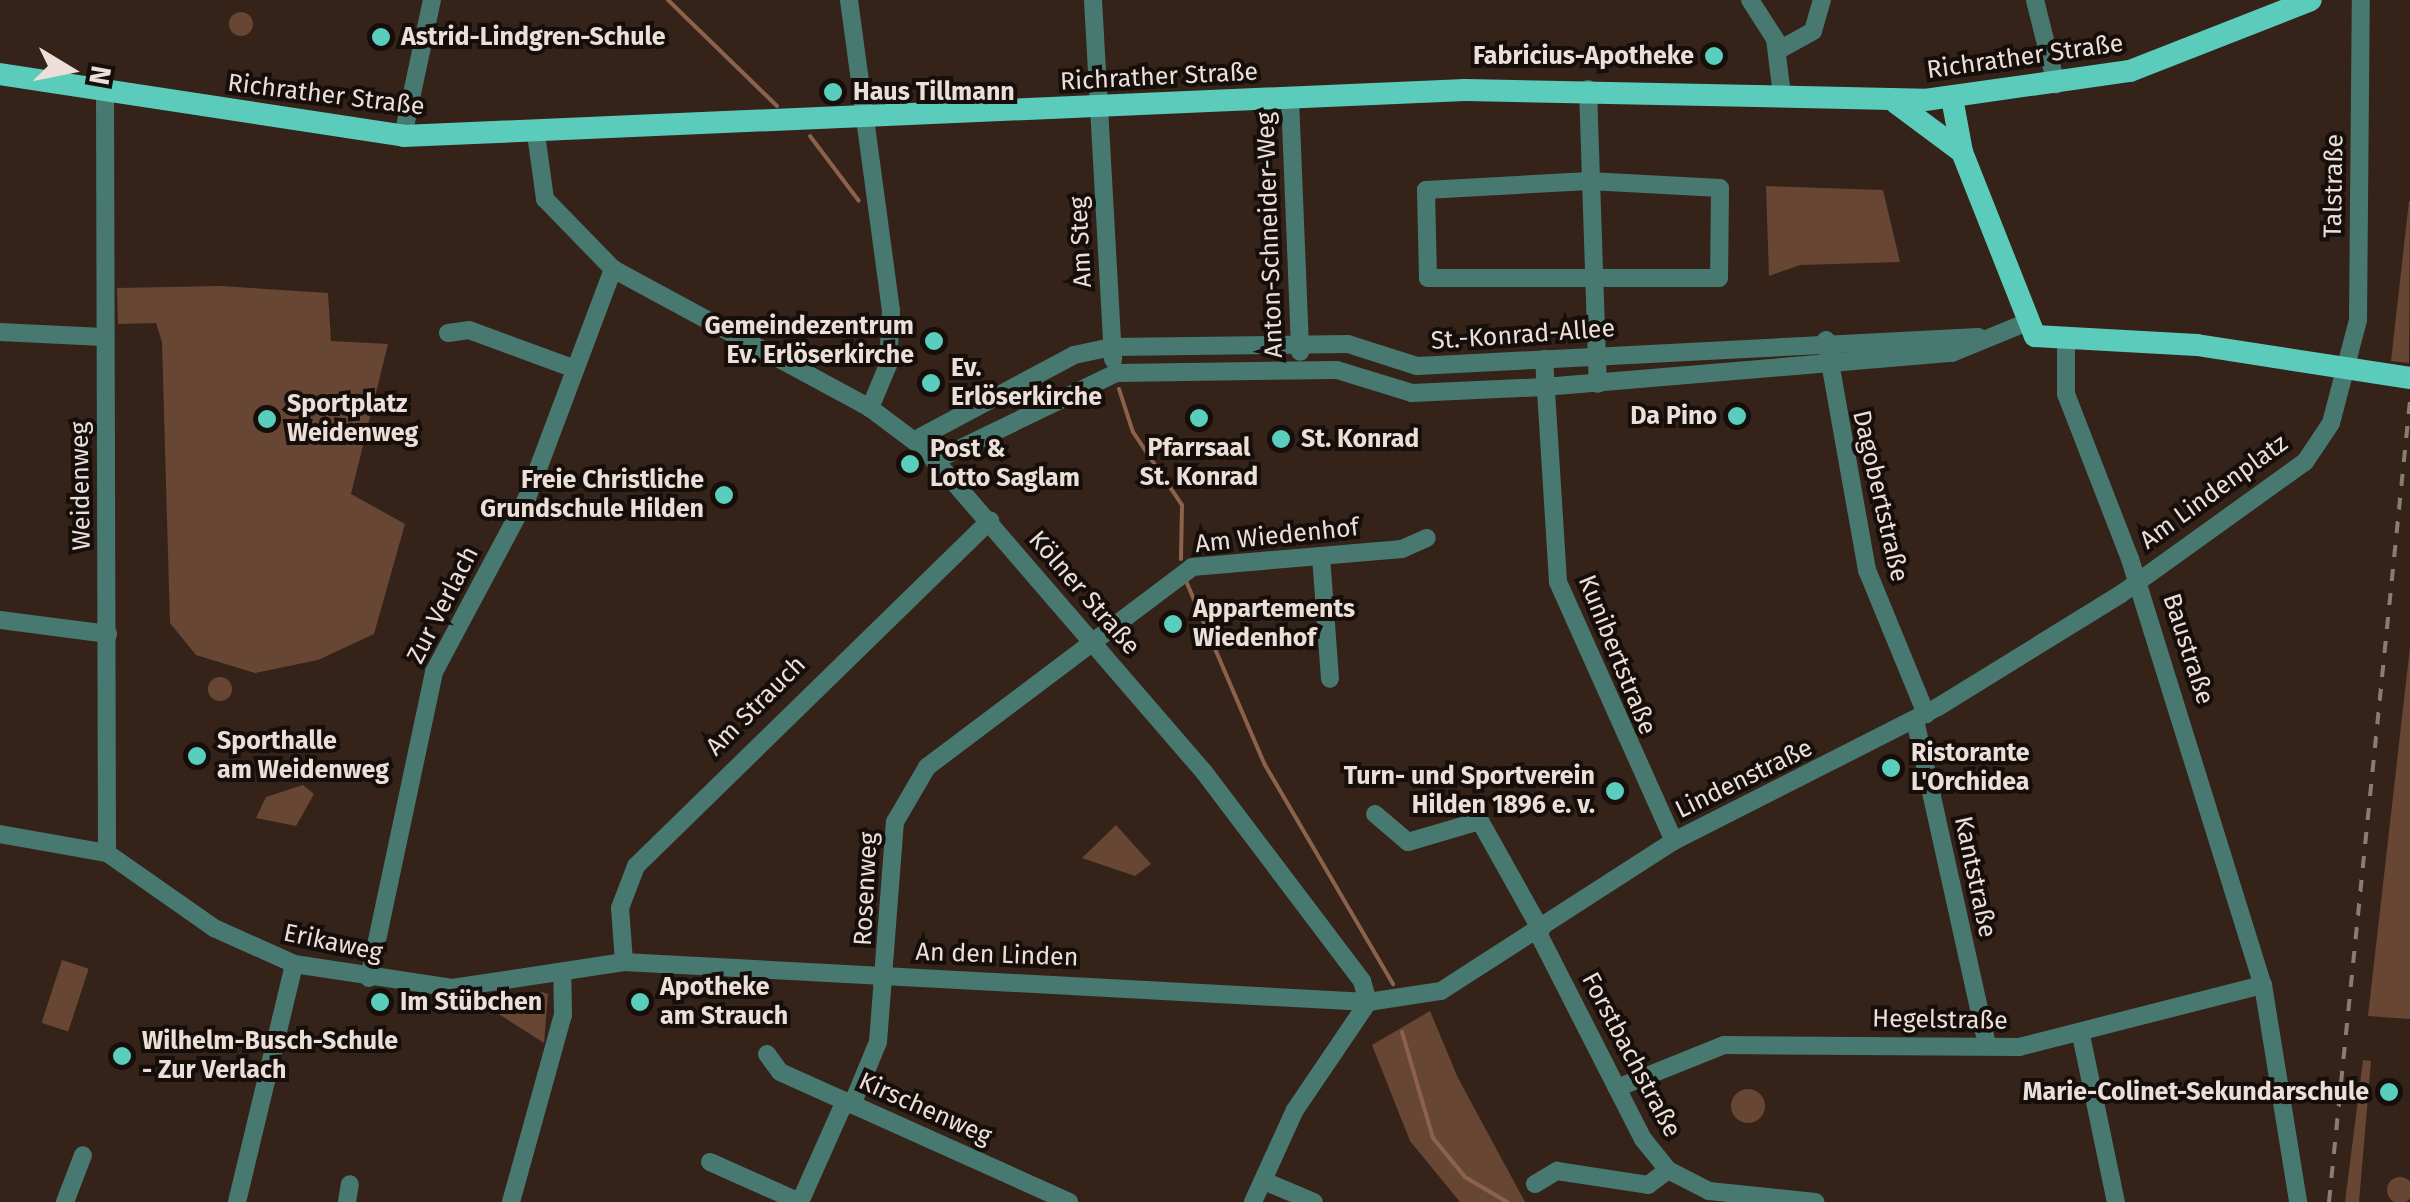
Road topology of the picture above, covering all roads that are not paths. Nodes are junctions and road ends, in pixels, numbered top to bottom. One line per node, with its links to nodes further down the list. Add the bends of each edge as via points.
1 (432, 0): 22 (street)
2 (849, 0): 19 (street)
3 (1094, 0): 18 (street, Am Steg)
4 (1750, 0): 9 (street)
5 (1822, 0): 9 (street, via 1812,31)
6 (2035, 0): 11 (street)
7 (2310, 0): 11 (main road, Richrather Straße, via 2192,51)
8 (2361, 0): 38 (street, Talstraße)
9 (1779, 50): 14 (street)
10 (0, 74): 13 (main road, Richrather Straße)
11 (2056, 84): 16 (main road, Richrather Straße)
12 (1588, 89): 14 (main road, Richrather Straße); 15 (main road, Richrather Straße); 24 (street)
13 (104, 92): 22 (main road, Richrather Straße); 31 (street, Weidenweg)
14 (1782, 95): 17 (main road, Richrather Straße)
15 (1290, 98): 18 (main road, Richrather Straße); 33 (street, Anton-Schneider-Weg)
16 (1952, 98): 17 (main road, Richrather Straße); 20 (main road); 23 (main road)
17 (1888, 99): 20 (main road)
18 (1097, 108): 19 (main road, Richrather Straße); 35 (street, Am Steg)
19 (866, 120): 21 (main road, Richrather Straße); 46 (street, via 892,340)
20 (1940, 128): 23 (main road)
21 (536, 134): 22 (main road, Richrather Straße); 25 (street, Kölner Straße, via 545,199)
22 (403, 136)
23 (1962, 152): 27 (main road)
24 (1589, 182): 26 (street); 26 (street, via 1720,188 1719,278); 26 (street, via 1426,190 1428,278)
25 (612, 270): 40 (street, Zur Verlach); 46 (street, Kölner Straße)
26 (1592, 284): 36 (street)
27 (2024, 323): 30 (street, St.-Konrad-Allee); 34 (main road, via 2042,340)
28 (0, 332): 31 (street)
29 (448, 333): 40 (street, via 469,330)
30 (1978, 336): 32 (street, St.-Konrad-Allee); 39 (street, St.-Konrad-Allee, via 1952,353)
31 (104, 337): 54 (street, Weidenweg)
32 (1826, 340): 36 (street, St.-Konrad-Allee); 39 (street, Dagobertstraße)
33 (1300, 343): 35 (street, St.-Konrad-Allee); 37 (street, St.-Konrad-Allee, via 1356,346 1417,366); 41 (street, Anton-Schneider-Weg)
34 (2066, 344): 38 (main road, via 2197,346); 52 (street, Baustraße, via 2066,394)
35 (1112, 347): 42 (street, Am Steg); 47 (street, St.-Konrad-Allee, via 1074,355)
36 (1596, 355): 37 (street, St.-Konrad-Allee); 44 (street)
37 (1544, 359): 45 (street, Kunibertstraße)
38 (2348, 362): 43 (main road); 52 (street, Am Lindenplatz, via 2327,433 2305,462)
39 (1829, 366): 44 (street, St.-Konrad-Allee); 57 (street, Dagobertstraße, via 1867,570)
40 (575, 369): 67 (street, Zur Verlach, via 527,498 438,662 420,716)
41 (1300, 370): 42 (street, St.-Konrad-Allee); 45 (street, St.-Konrad-Allee, via 1337,370 1405,393)
42 (1116, 373): 48 (street, St.-Konrad-Allee)
43 (2410, 378)
44 (1598, 384): 45 (street, St.-Konrad-Allee)
45 (1544, 387): 60 (street, Kunibertstraße, via 1558,582)
46 (870, 408): 47 (street, Kölner Straße)
47 (915, 440): 48 (street, Kölner Straße)
48 (934, 461): 49 (street, Kölner Straße)
49 (990, 520): 55 (street, Kölner Straße); 63 (street, Am Strauch, via 636,866 620,908)
50 (1427, 538): 51 (street, Am Wiedenhof)
51 (1321, 556): 55 (street, Am Wiedenhof, via 1192,567); 56 (street)
52 (2137, 581): 57 (street, Lindenstraße); 68 (street, Baustraße)
53 (0, 620): 54 (street)
54 (108, 634): 61 (street, Weidenweg)
55 (1090, 636): 66 (street, Rosenweg, via 927,767 906,795 895,822); 69 (street, Kölner Straße, via 1310,910)
56 (1330, 679)
57 (1920, 717): 60 (street, Lindenstraße); 71 (street, Kantstraße)
58 (1375, 814): 62 (street, Forstbachstraße, via 1408,842 1480,821)
59 (0, 834): 61 (street, Erikaweg)
60 (1674, 841): 62 (street, Lindenstraße)
61 (108, 853): 64 (street, Erikaweg, via 214,928)
62 (1539, 932): 69 (street, Lindenstraße, via 1441,991); 73 (street, Forstbachstraße)
63 (624, 962): 65 (street, Erikaweg); 66 (street, An den Linden)
64 (294, 964): 67 (street, Erikaweg); 82 (street)
65 (562, 976): 67 (street, Erikaweg, via 476,989); 83 (street, via 559,1033)
66 (884, 976): 69 (street, An den Linden); 74 (street, Rosenweg, via 877,1048)
67 (369, 978)
68 (2263, 985): 70 (street, Hegelstraße); 90 (street, Baustraße)
69 (1368, 1002): 78 (street, via 1296,1110)
70 (2081, 1036): 71 (street, Hegelstraße); 89 (street)
71 (1987, 1045): 73 (street, Hegelstraße, via 1742,1042 1676,1058)
72 (767, 1054): 74 (street, Kirschenweg, via 780,1072)
73 (1616, 1088): 77 (street, Forstbachstraße)
74 (848, 1103): 80 (street, Kirschenweg); 84 (street, Rosenweg)
75 (82, 1155): 81 (street)
76 (710, 1162): 84 (street)
77 (1668, 1170): 79 (street, via 1648,1185 1557,1171); 88 (street, Forstbachstraße, via 1709,1190)
78 (1264, 1181): 86 (street); 87 (street)
79 (1535, 1184)
80 (1040, 1195): 85 (street, Kirschenweg)
81 (66, 1202)
82 (236, 1202)
83 (512, 1202)
84 (800, 1202)
85 (1069, 1202)
86 (1253, 1202)
87 (1314, 1202)
88 (1815, 1202)
89 (2116, 1202)
90 (2298, 1202)

